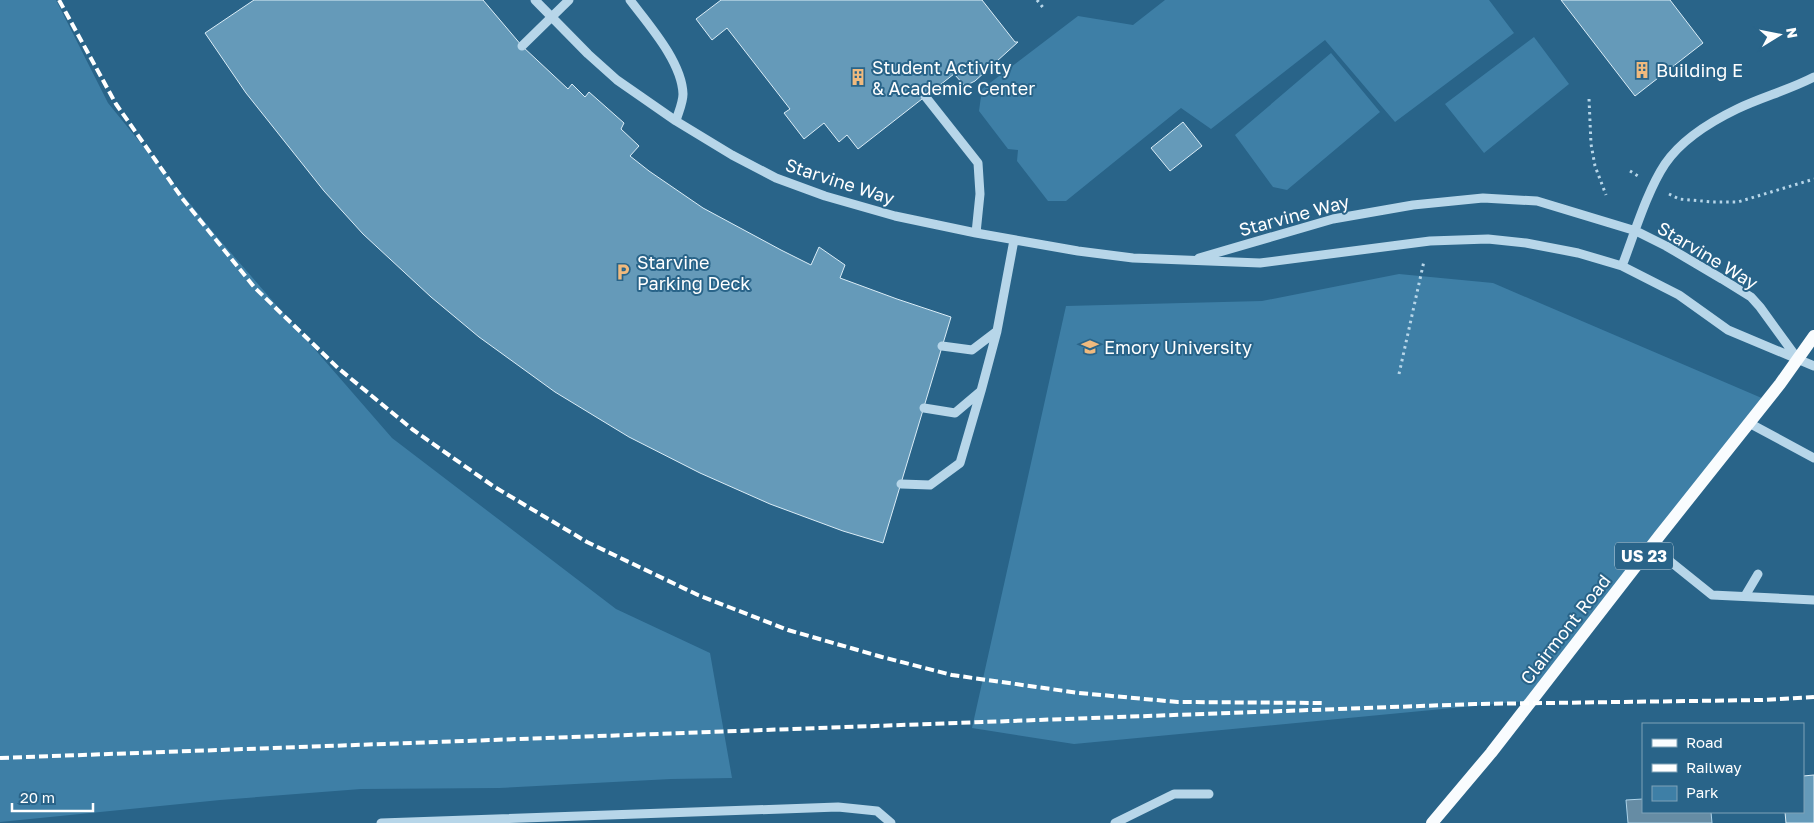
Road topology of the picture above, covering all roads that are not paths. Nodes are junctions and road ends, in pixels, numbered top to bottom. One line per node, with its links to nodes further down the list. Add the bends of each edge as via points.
1 (535, 0): 4 (street, Starvine Way)
2 (569, 0): 4 (street)
3 (630, 0): 8 (street, via 678,70 683,95)
4 (551, 16): 5 (street); 8 (street, Starvine Way, via 617,80)
5 (522, 46)
6 (1814, 77): 9 (street, via 1736,109 1697,132 1665,164)
7 (925, 96): 10 (street, via 978,163 980,194)
8 (676, 121): 10 (street, Starvine Way, via 776,178 824,196 895,216)
9 (1636, 231): 12 (street, Starvine Way, via 1536,202 1483,198 1413,205 1333,220); 13 (street); 17 (street, Starvine Way, via 1751,297)
10 (976, 233): 11 (street, Starvine Way)
11 (1014, 240): 12 (street, Starvine Way, via 1133,258); 14 (street)
12 (1192, 260): 13 (street, Starvine Way, via 1260,263 1430,241 1488,239 1550,247)
13 (1622, 266): 17 (street, Starvine Way, via 1679,294 1728,330)
14 (997, 331): 16 (street, via 972,350); 19 (street)
15 (1814, 336): 17 (main road, Clairmont Road / US 23)
16 (942, 346)
17 (1798, 358): 18 (street); 21 (main road, Clairmont Road / US 23)
18 (1814, 366)
19 (981, 390): 20 (street, via 955,413); 23 (street, via 960,462 930,485)
20 (924, 408)
21 (1749, 423): 22 (street); 24 (main road, Clairmont Road / US 23)
22 (1814, 458)
23 (901, 484)
24 (1651, 546): 26 (street, via 1712,594); 32 (main road, Clairmont Road / US 23, via 1491,754)
25 (1758, 574): 26 (street)
26 (1745, 596): 27 (street)
27 (1814, 600)
28 (1209, 794): 31 (street, via 1174,794)
29 (381, 823): 30 (street, via 838,807 877,811)
30 (891, 823)
31 (1115, 823)
32 (1432, 823)

